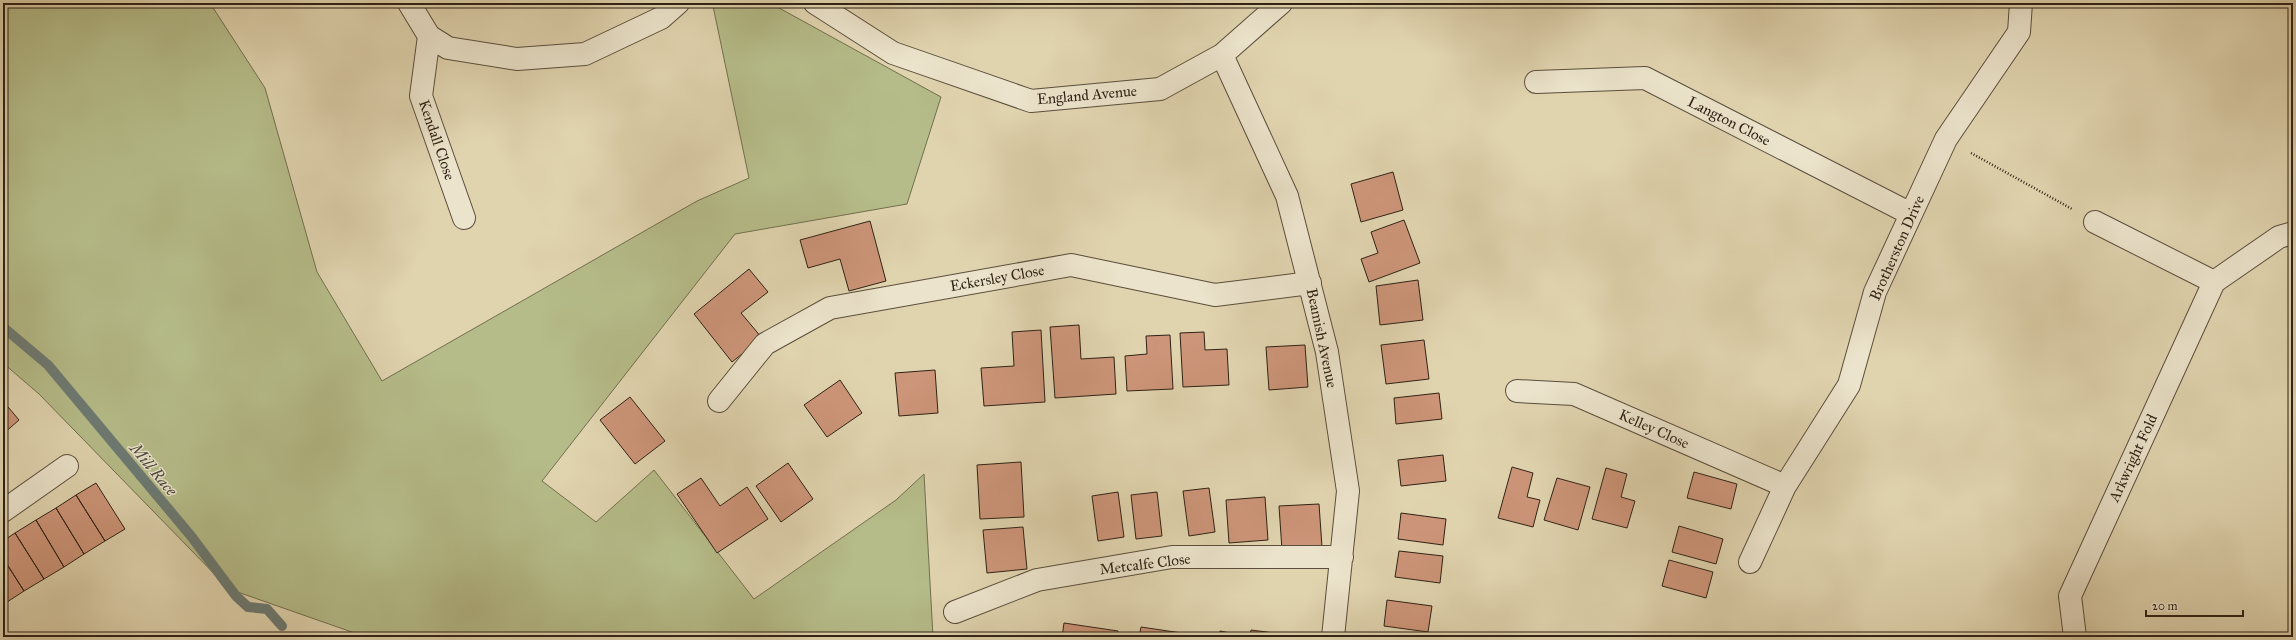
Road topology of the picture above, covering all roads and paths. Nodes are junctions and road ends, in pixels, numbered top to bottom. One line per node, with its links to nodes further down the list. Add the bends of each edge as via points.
1 (409, 3): 6 (street)
2 (678, 3): 6 (street, via 661,18 585,54 517,60 448,48)
3 (815, 3): 7 (street, England Avenue, via 893,53 1031,101 1160,89)
4 (1281, 3): 7 (street, England Avenue)
5 (2021, 3): 9 (street, Brotherston Drive, via 2019,32)
6 (429, 36): 11 (street, Kendall Close, via 420,96)
7 (1222, 55): 15 (street, Beamish Avenue, via 1287,196)
8 (1536, 82): 10 (street, Langton Close, via 1645,78)
9 (1946, 139): 10 (street, Brotherston Drive); 12 (path)
10 (1910, 214): 19 (street, Brotherston Drive, via 1875,292 1849,385)
11 (464, 218)
12 (2095, 222): 14 (street)
13 (2293, 233): 14 (street, via 2279,237)
14 (2214, 282): 25 (street, Arkwright Fold, via 2070,596)
15 (1310, 283): 17 (street, Eckersley Close, via 1215,295 1071,265 830,308 765,344); 21 (street, Beamish Avenue, via 1327,352 1348,491)
16 (1517, 391): 19 (street, Kelley Close, via 1574,394)
17 (719, 401)
18 (66, 466): 20 (street)
19 (1785, 486): 22 (street, Brotherston Drive)
20 (3, 510)
21 (1342, 557): 23 (street, Metcalfe Close, via 1172,557 1037,580); 24 (street, Beamish Avenue)
22 (1750, 562)
23 (955, 612)
24 (1333, 637)
25 (2075, 637)

